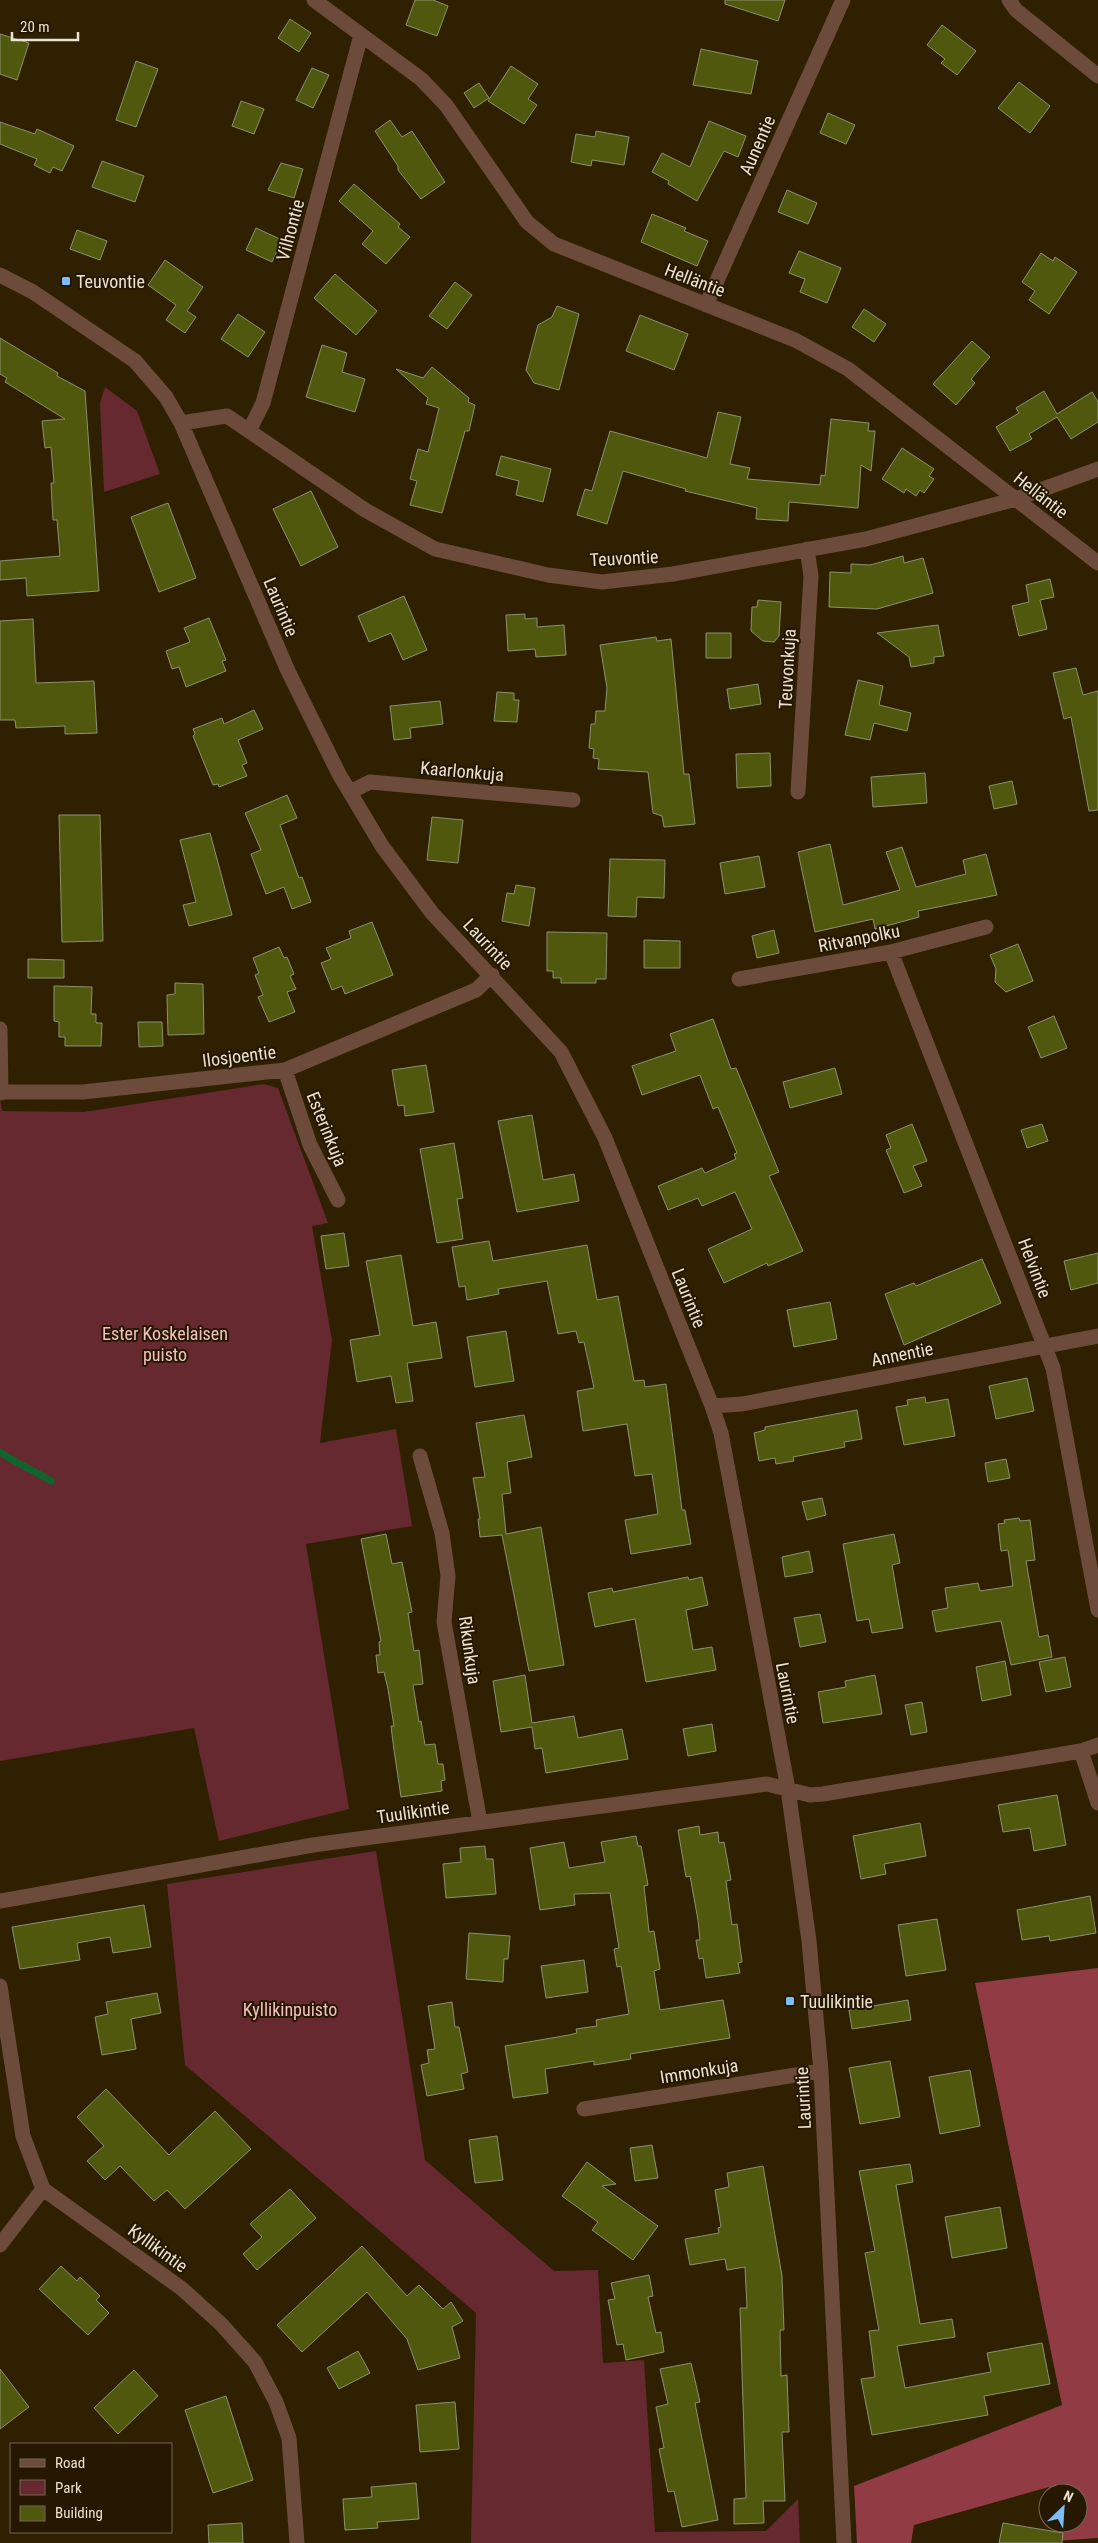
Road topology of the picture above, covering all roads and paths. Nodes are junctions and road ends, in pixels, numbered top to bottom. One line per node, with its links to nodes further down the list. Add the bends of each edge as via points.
1 (314, 0): 4 (street, Helläntie)
2 (843, 0): 7 (street, Aunentie)
3 (1009, 0): 5 (street, via 1016,10)
4 (360, 35): 7 (street, Helläntie, via 421,79 446,105 526,222 554,244); 9 (street, Vilhontie, via 263,403)
5 (1098, 76)
6 (0, 275): 8 (street, Laurintie, via 33,292 135,361 166,397)
7 (706, 305): 11 (street, Helläntie, via 795,340 848,369)
8 (181, 423): 9 (street, Teuvontie, via 227,416); 14 (street, Laurintie, via 288,670)
9 (249, 431): 12 (street, Teuvontie, via 365,510 435,549 548,575 602,582 635,580)
10 (1098, 469): 11 (street, Teuvontie)
11 (1016, 499): 12 (street, Teuvontie, via 866,538); 13 (street, Helläntie)
12 (807, 549): 15 (street, Teuvonkuja, via 811,576)
13 (1098, 563)
14 (350, 792): 16 (street, Kaarlonkuja, via 370,782); 19 (street, Laurintie, via 382,846 432,913)
15 (798, 792)
16 (573, 800)
17 (986, 927): 18 (street, Ritvanpolku)
18 (891, 952): 20 (street, Ritvanpolku); 26 (street, Helvintie)
19 (492, 975): 22 (street, Ilosjoentie, via 476,990); 27 (street, Laurintie, via 561,1052 605,1138)
20 (739, 979)
21 (0, 1029): 23 (street)
22 (285, 1070): 23 (street, Ilosjoentie, via 84,1092); 24 (street, Esterinkuja, via 310,1145)
23 (1, 1093)
24 (338, 1200)
25 (1098, 1336): 26 (street, Annentie)
26 (1045, 1345): 27 (street, Annentie, via 742,1404); 29 (street, Helvintie, via 1053,1368)
27 (712, 1406): 32 (street, Laurintie, via 720,1433)
28 (420, 1456): 34 (street, Rikunkuja, via 442,1533 448,1576 444,1622)
29 (1098, 1610)
30 (1098, 1745): 31 (street, Tuulikintie)
31 (1081, 1751): 32 (street, Tuulikintie, via 823,1794 810,1795); 33 (street)
32 (788, 1789): 34 (street, Tuulikintie, via 767,1784); 37 (street, Laurintie, via 809,1941)
33 (1098, 1803)
34 (480, 1822): 35 (street, Tuulikintie, via 313,1845)
35 (0, 1901)
36 (0, 1986): 39 (street, via 23,2136)
37 (821, 2071): 38 (street, Immonkuja); 42 (street, Laurintie)
38 (584, 2109)
39 (43, 2189): 40 (street); 41 (street, Kyllikintie, via 180,2288 221,2324 255,2362 276,2402 289,2438)
40 (0, 2245)
41 (297, 2543)
42 (844, 2543)

